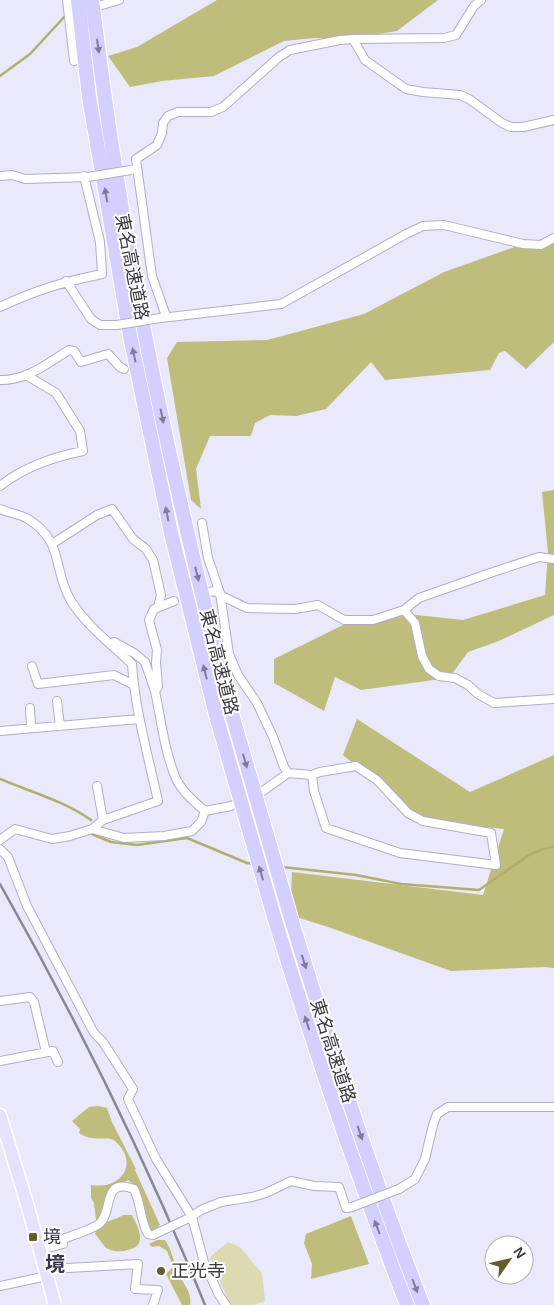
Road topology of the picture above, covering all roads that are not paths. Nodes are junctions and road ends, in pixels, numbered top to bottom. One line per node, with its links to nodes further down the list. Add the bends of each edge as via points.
1 (92, 0): 62 (highway, 東名高速道路, one-way to 62, bridge, via 116,179 146,344 186,528 232,714 315,997 377,1184)
2 (119, 0): 4 (street, via 84,10)
3 (482, 0): 5 (street, via 474,6 456,35 444,38)
4 (71, 7): 6 (street); 61 (highway, 東名高速道路, one-way to 4, bridge, via 330,1093 275,920 217,719 171,533 131,341)
5 (353, 39): 7 (street, via 365,60 406,89 460,95 511,127); 8 (street, via 290,50 223,107 211,112 178,112 168,116 163,122 157,145 136,159)
6 (74, 61)
7 (554, 120)
8 (134, 169): 10 (street, bridge); 14 (street)
9 (0, 176): 10 (street, via 25,179)
10 (86, 176): 12 (street, via 100,242 102,274)
11 (554, 238): 14 (street, via 541,245 523,244 444,225 423,226 282,304)
12 (66, 281): 13 (street); 14 (street, bridge, via 91,318 100,325)
13 (0, 307)
14 (162, 317)
15 (124, 369): 16 (street, via 108,354 81,362 74,351 69,350)
16 (26, 375): 17 (street); 18 (street, via 56,393 80,431 83,451 16,473)
17 (0, 380)
18 (0, 486)
19 (0, 509): 21 (street, via 37,525)
20 (202, 523): 24 (street, via 208,558)
21 (52, 544): 26 (street, via 112,509 153,560 161,594); 28 (street, via 62,582 71,600)
22 (554, 559): 27 (street, via 539,557 496,571 418,598)
23 (209, 592): 24 (street)
24 (220, 593): 27 (street, via 247,608 318,606 344,620 373,620); 39 (street, via 229,654 274,737)
25 (174, 601): 26 (street)
26 (158, 608): 31 (street, via 154,609 149,620 158,650 158,688)
27 (404, 610): 32 (street, via 415,623 422,656 429,669 439,676 455,678 494,703)
28 (110, 643): 30 (street, via 132,664); 31 (street, via 114,642 145,662)
29 (32, 666): 30 (street, via 38,684 114,675)
30 (134, 685): 35 (street)
31 (155, 691): 42 (street, via 175,776 196,804)
32 (554, 699)
33 (57, 701): 36 (street)
34 (30, 708): 37 (street)
35 (139, 718): 36 (street); 43 (street, via 158,800)
36 (60, 726): 37 (street)
37 (31, 728): 38 (street)
38 (0, 731)
39 (288, 773): 40 (street); 42 (street, via 263,791 231,806)
40 (312, 775): 40 (street, via 356,766 377,780 413,817 491,833 496,865 400,853 326,828)
41 (97, 786): 43 (street)
42 (206, 811): 44 (street, via 192,831 164,836 124,838)
43 (103, 820): 44 (street)
44 (92, 829): 45 (street, via 52,839 16,829)
45 (0, 840)
46 (0, 849): 53 (street, via 8,857 27,906 94,1032 133,1089 128,1099)
47 (0, 1001): 48 (street, via 30,998 34,1002)
48 (46, 1052): 49 (street); 50 (street, via 53,1051)
49 (0, 1061)
50 (58, 1062)
51 (554, 1107): 53 (street, bridge, via 448,1107 438,1114 433,1125 425,1159 416,1179 352,1207 346,1208 340,1187 314,1186 291,1180 266,1193 220,1202)
52 (0, 1115): 54 (main road)
53 (190, 1218): 54 (street, bridge, via 148,1234 134,1189 126,1186 109,1195 100,1223); 60 (street, via 204,1262)
54 (40, 1250): 56 (main road)
55 (68, 1268): 59 (street, via 138,1264 135,1289 158,1290)
56 (47, 1276): 57 (street); 58 (main road)
57 (0, 1286)
58 (54, 1305)
59 (154, 1305)
60 (226, 1305)
61 (407, 1305)
62 (422, 1305)

